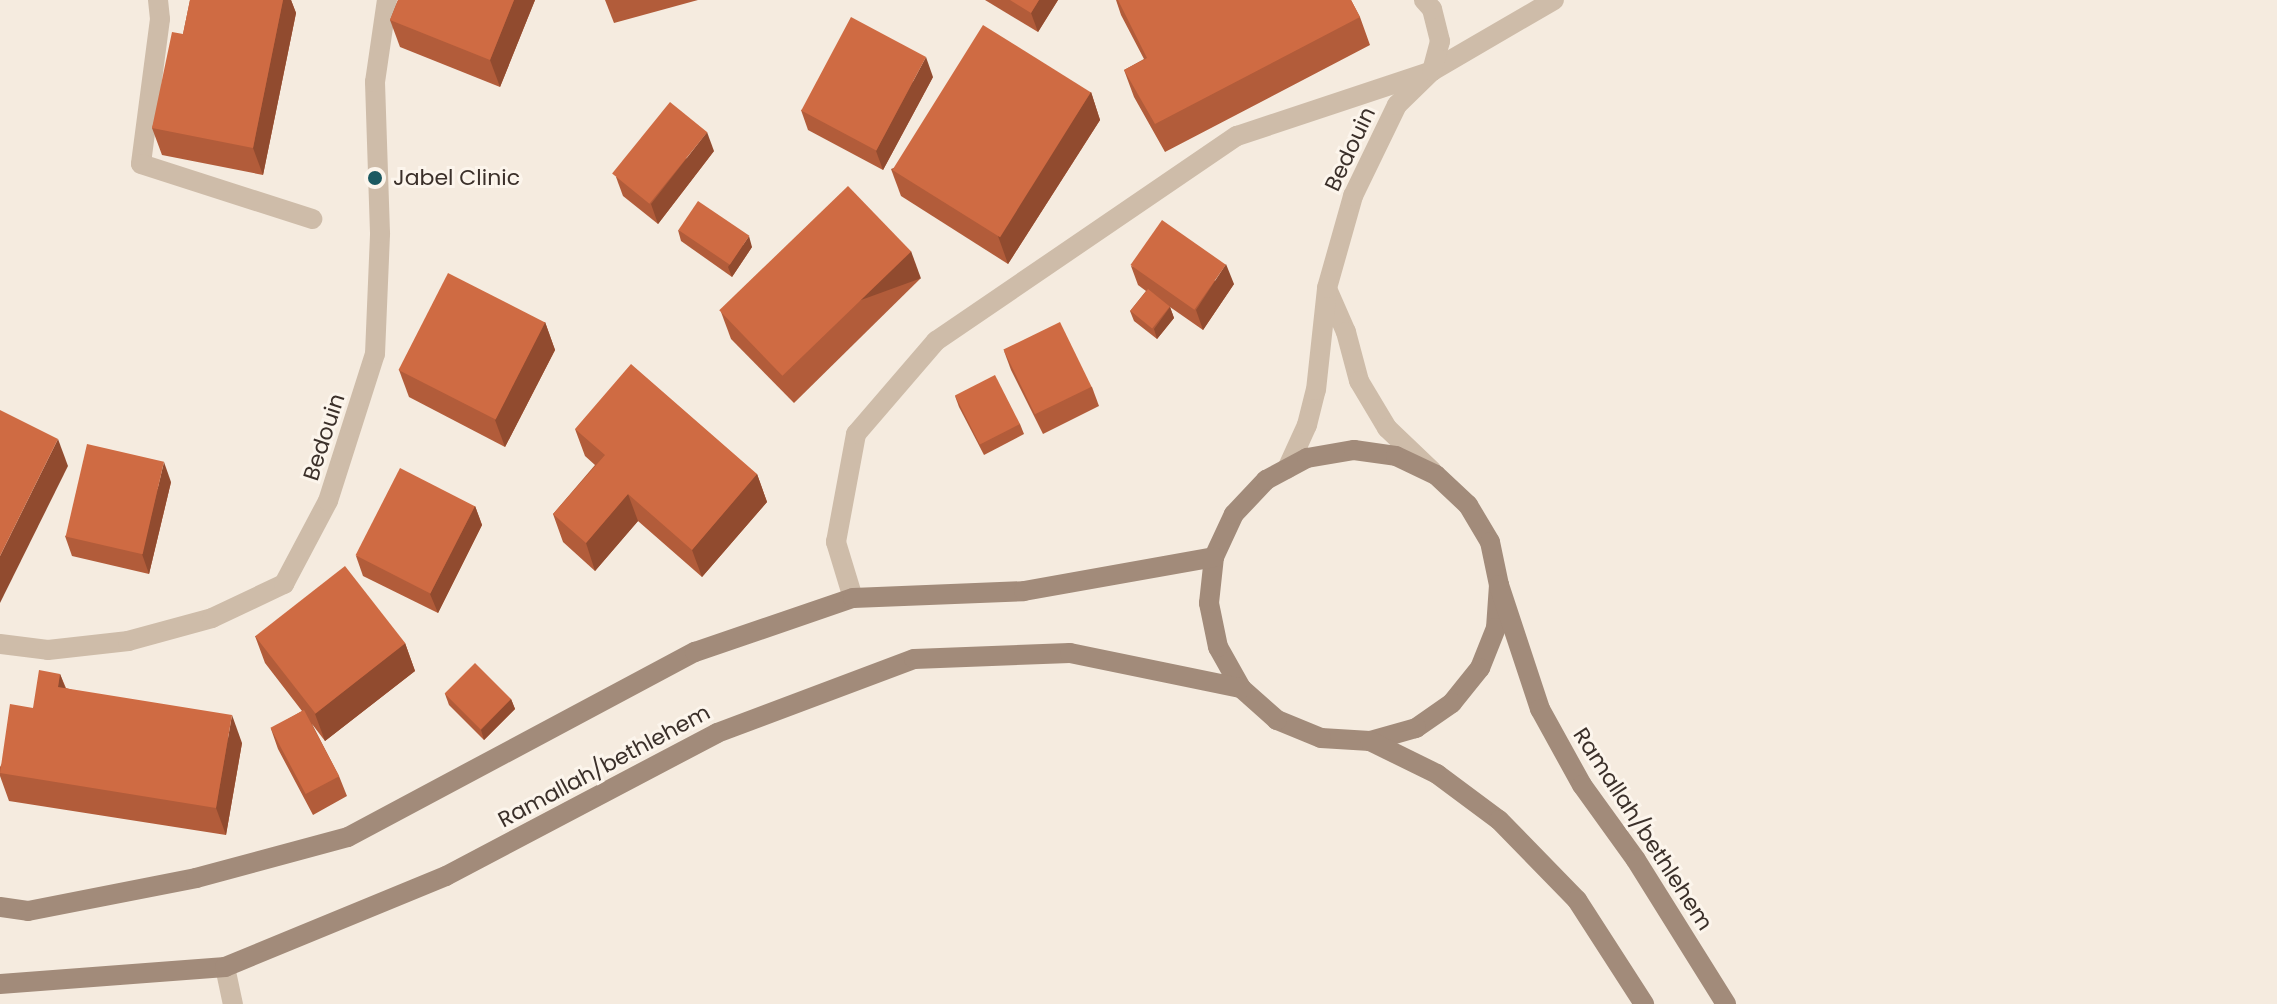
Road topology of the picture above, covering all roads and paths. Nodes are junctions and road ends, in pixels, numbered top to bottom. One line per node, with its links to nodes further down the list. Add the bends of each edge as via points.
1 (158, 0): 6 (street, via 141,164)
2 (387, 0): 13 (street, Bedouin, via 375,82 380,233 375,354 328,501 284,584 212,618 128,641 48,650)
3 (1424, 0): 5 (street, via 1432,9 1440,41)
4 (1554, 0): 5 (street)
5 (1432, 71): 7 (street, Bedouin, via 1397,105 1353,196); 12 (street, via 1237,136 936,341 856,434 836,542)
6 (312, 219)
7 (1327, 288): 8 (street, Bedouin, via 1316,390); 9 (street, via 1359,381 1387,428)
8 (1287, 469): 9 (main road, via 1307,458 1354,450 1396,456); 10 (main road, via 1266,480 1234,514)
9 (1436, 475): 11 (main road, via 1468,505 1490,542)
10 (1214, 557): 12 (main road, via 1024,591); 14 (main road, via 1209,603 1218,647)
11 (1499, 585): 15 (main road, via 1496,628 1480,668 1452,703 1416,728); 21 (main road, Ramallah/bethlehem, via 1540,709 1582,785)
12 (853, 598): 16 (main road, via 695,652 348,837 196,878 28,911)
13 (0, 644)
14 (1241, 688): 15 (main road, via 1277,720 1306,732); 17 (main road, Ramallah/bethlehem, via 1070,653 914,659 717,733 446,876)
15 (1370, 741): 20 (main road, via 1437,774 1499,820 1577,900)
16 (0, 907)
17 (225, 967): 18 (main road, Ramallah/bethlehem); 19 (street)
18 (0, 984)
19 (233, 1004)
20 (1644, 1004)
21 (1726, 1004)

